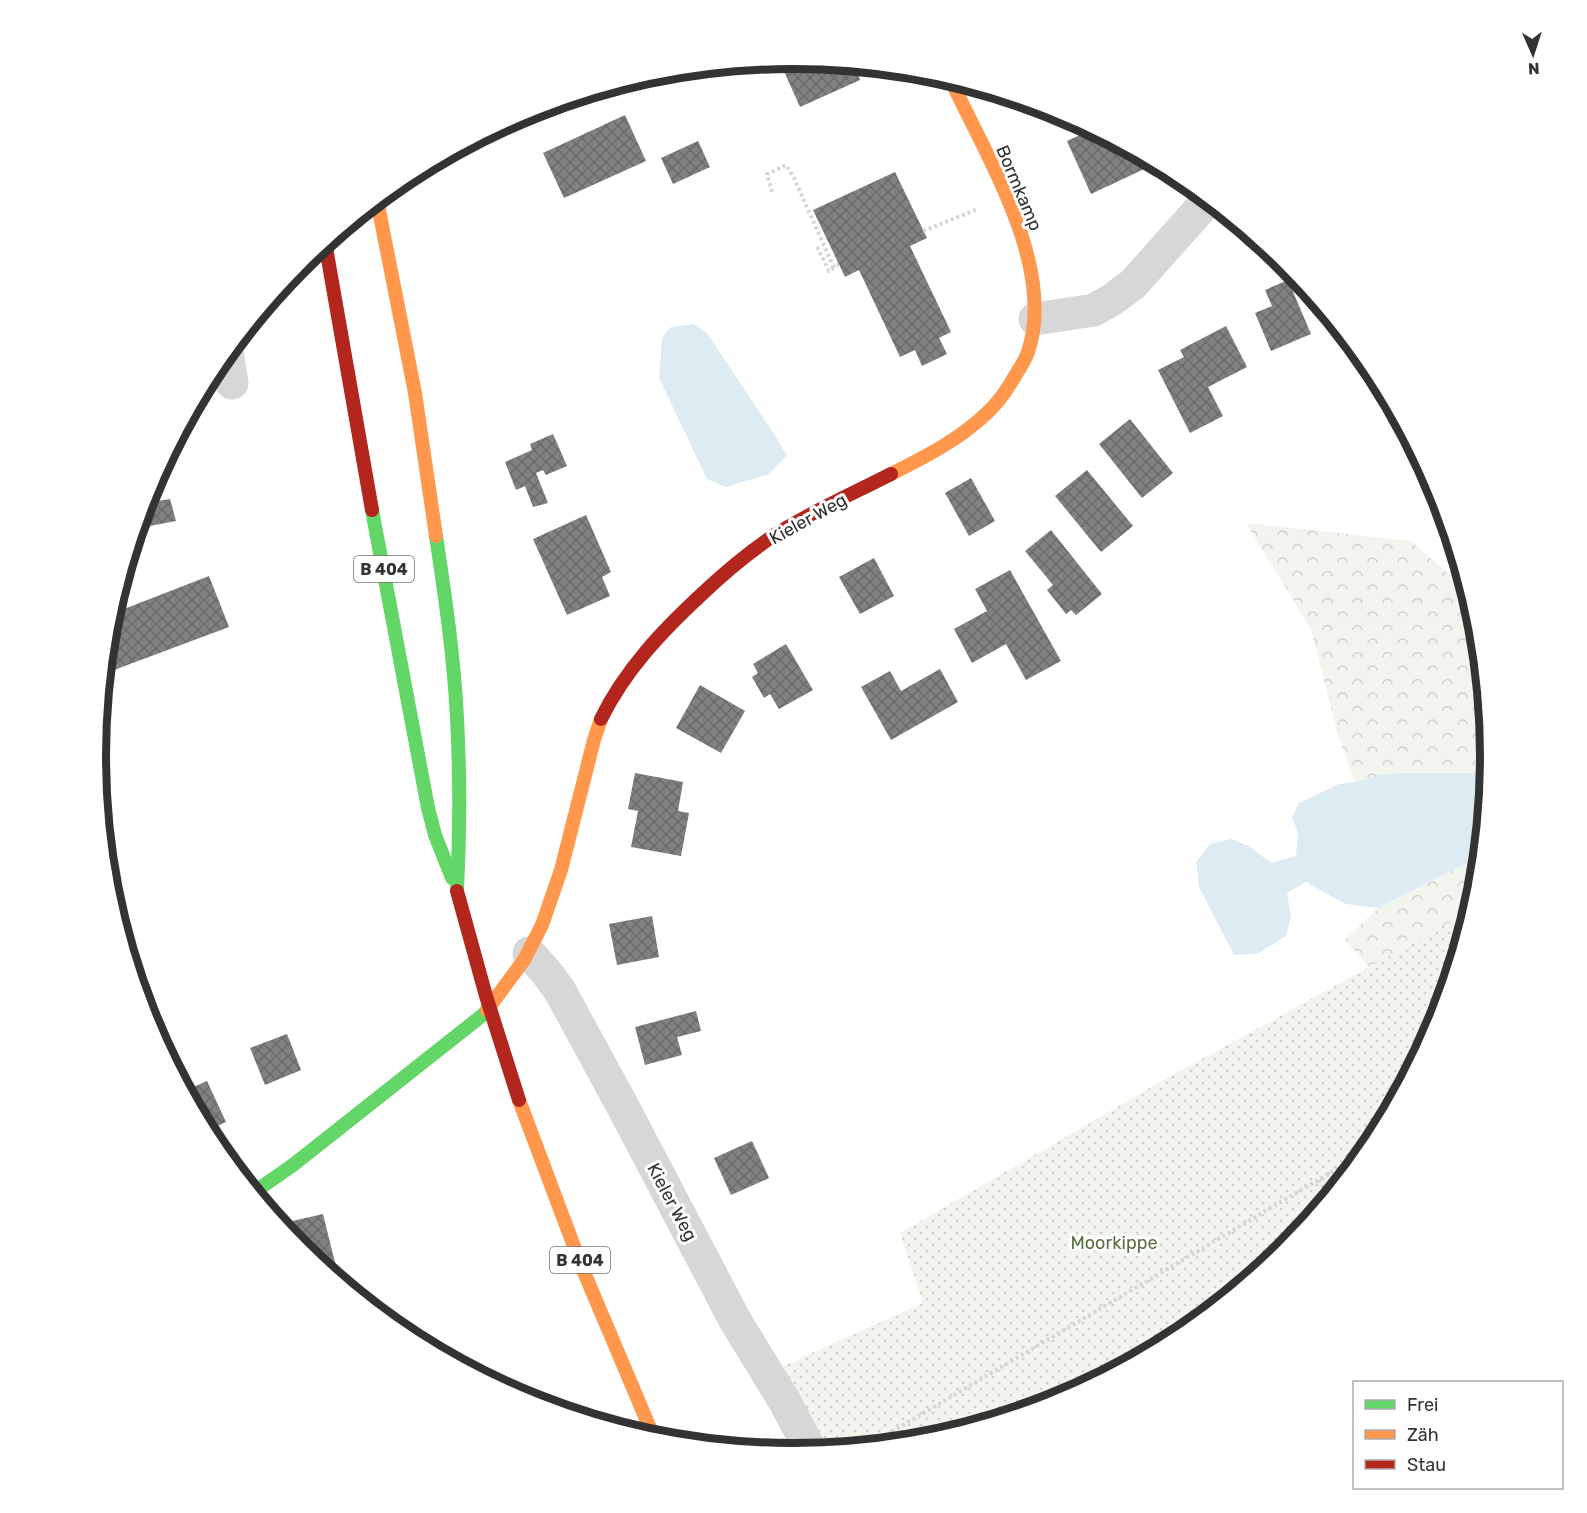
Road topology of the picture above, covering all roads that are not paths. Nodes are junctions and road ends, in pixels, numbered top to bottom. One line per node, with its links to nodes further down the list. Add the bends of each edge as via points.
1 (955, 88): 5 (main road, Bormkamp, via 1021,235 1032,275)
2 (1204, 205): 5 (street, via 1133,284 1113,299 1094,310)
3 (379, 208): 6 (main road, B 404, via 415,393 448,620 457,717)
4 (327, 252): 6 (main road, B 404, via 428,808)
5 (1035, 319): 7 (main road, Kieler Weg, via 1027,354 1007,390 986,414 952,440 806,518 749,554 706,590 633,667 597,728 554,891)
6 (457, 891): 9 (main road, B 404, bridge, via 519,1100 581,1265)
7 (529, 953): 8 (main road, Kieler Weg, via 484,1014); 10 (street, Kieler Weg, via 560,991 736,1322)
8 (259, 1189)
9 (650, 1429)
10 (807, 1444)

